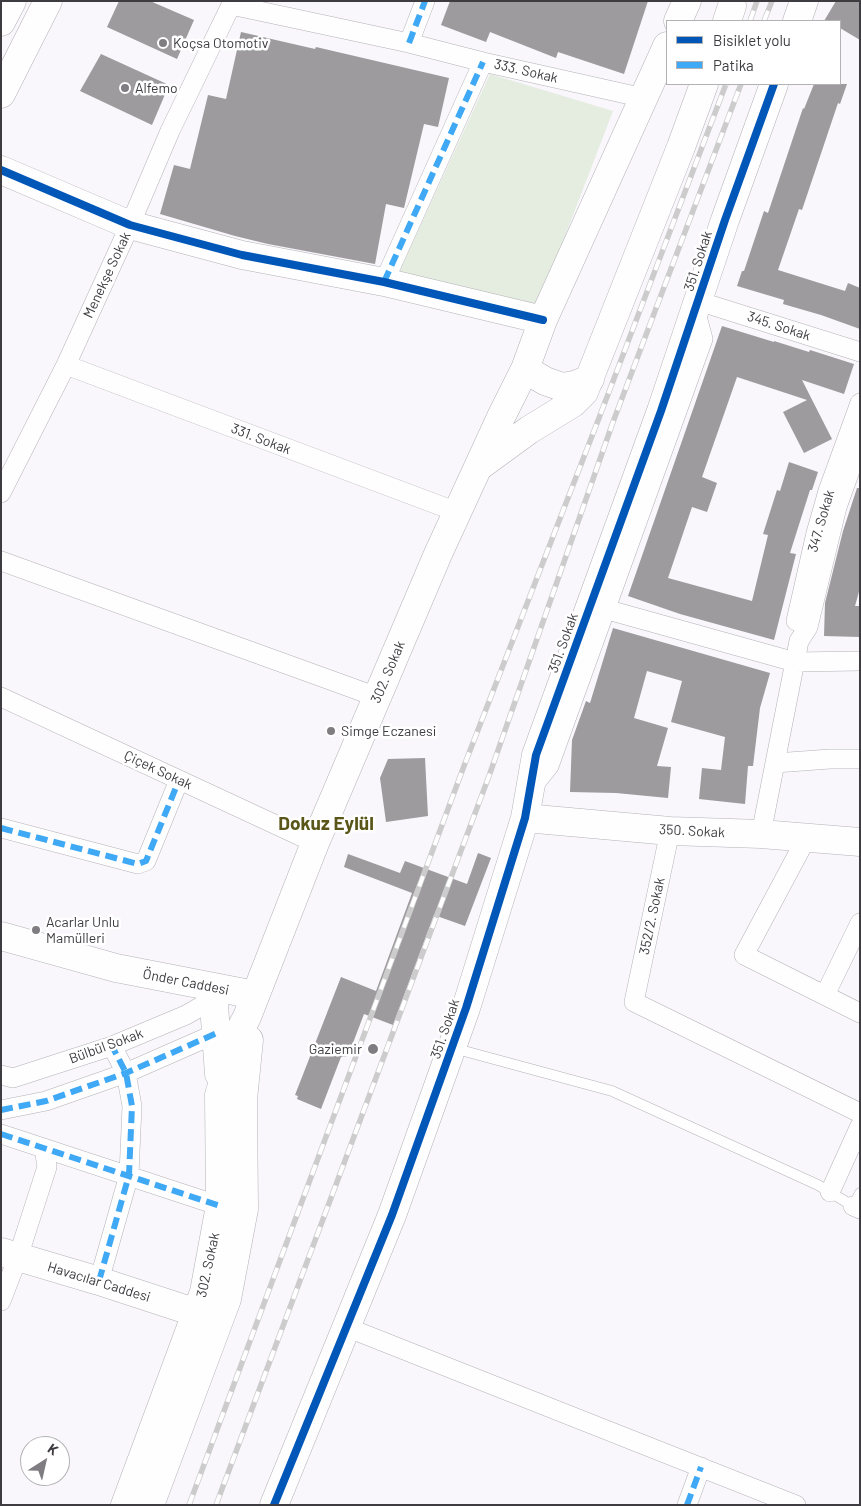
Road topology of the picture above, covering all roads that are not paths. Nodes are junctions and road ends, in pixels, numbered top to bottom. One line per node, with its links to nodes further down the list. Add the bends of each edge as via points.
1 (12, 1): 9 (main road)
2 (48, 1): 15 (main road)
3 (425, 1): 10 (street)
4 (687, 1): 7 (main road)
5 (804, 1): 8 (main road)
6 (232, 3): 10 (street, 333. Sokak); 18 (street, Menekşe Sokak, via 170,131)
7 (678, 20)
8 (797, 20)
9 (1, 22)
10 (409, 43): 12 (street, 333. Sokak)
11 (666, 48): 16 (main road, 302. Sokak)
12 (483, 62): 16 (street, 333. Sokak); 19 (street)
13 (704, 85): 25 (main road)
14 (774, 85): 20 (main road, 351. Sokak)
15 (1, 94)
16 (644, 98): 21 (main road, 302. Sokak)
17 (1, 170): 18 (main road)
18 (130, 225): 19 (main road, via 242,256); 23 (street, Menekşe Sokak)
19 (384, 282): 21 (main road)
20 (696, 305): 22 (street, 345. Sokak); 35 (main road, 351. Sokak)
21 (543, 320): 24 (main road, 302. Sokak)
22 (860, 352)
23 (66, 365): 32 (street, Menekşe Sokak); 33 (street, 331. Sokak)
24 (525, 369): 25 (main road, via 545,381 562,386); 28 (main road, 302. Sokak)
25 (590, 379): 26 (main road, via 584,392)
26 (573, 403): 28 (main road, via 545,410); 29 (main road)
27 (860, 403): 36 (street, 347. Sokak, via 816,533 795,625)
28 (506, 407): 29 (main road); 31 (main road, 302. Sokak)
29 (528, 430): 31 (main road)
30 (860, 443): 36 (street, 347. Sokak, via 837,507 808,626)
31 (478, 467): 33 (main road, 302. Sokak)
32 (1, 493)
33 (457, 512): 40 (main road, 302. Sokak)
34 (1, 561): 40 (street)
35 (598, 607): 38 (street); 44 (main road, 351. Sokak, via 536,754)
36 (799, 641): 38 (street, 347. Sokak)
37 (860, 661): 38 (street)
38 (795, 662): 42 (street, 347. Sokak)
39 (1, 697): 43 (street, Çiçek Sokak)
40 (377, 697): 50 (main road, 302. Sokak)
41 (860, 759): 42 (street)
42 (775, 763): 47 (street, 347. Sokak)
43 (180, 780): 45 (street, via 146,861 138,864); 50 (street, Çiçek Sokak)
44 (525, 818): 46 (main road, 350. Sokak); 60 (main road, 351. Sokak)
45 (1, 828)
46 (670, 831): 47 (main road, 350. Sokak); 65 (street, 352/2. Sokak, via 634,1002)
47 (761, 834): 48 (main road, 350. Sokak)
48 (807, 837): 49 (main road, 350. Sokak); 54 (street, via 744,954)
49 (860, 842)
50 (315, 843): 56 (main road, 302. Sokak)
51 (860, 923): 54 (street)
52 (1, 936): 53 (main road, Önder Caddesi)
53 (116, 968): 55 (main road, Önder Caddesi); 56 (main road, Önder Caddesi)
54 (825, 995): 57 (street)
55 (211, 1004): 56 (main road, Önder Caddesi); 58 (main road); 59 (street, Bülbül Sokak)
56 (251, 1006): 63 (main road, 302. Sokak, via 238,1034); 80 (main road, 302. Sokak, via 243,1099 244,1208 227,1298)
57 (860, 1012)
58 (217, 1033): 61 (street); 63 (main road)
59 (112, 1046): 61 (street); 62 (street, Bülbül Sokak, via 13,1078)
60 (452, 1048): 70 (lane, via 612,1091); 77 (main road, 351. Sokak, via 392,1214)
61 (126, 1073): 64 (street, via 46,1101); 69 (street, via 132,1106)
62 (1, 1074)
63 (219, 1095): 72 (main road, 302. Sokak)
64 (1, 1110)
65 (860, 1113)
66 (860, 1126): 70 (street)
67 (1, 1134): 68 (street)
68 (44, 1148): 69 (street); 73 (street, via 47,1167)
69 (129, 1175): 72 (street); 74 (street)
70 (830, 1192): 71 (lane)
71 (858, 1202)
72 (220, 1206): 76 (main road, 302. Sokak, via 204,1292)
73 (10, 1254): 74 (main road, Havacılar Caddesi); 75 (street)
74 (99, 1281): 76 (main road, Havacılar Caddesi)
75 (1, 1301)
76 (197, 1312): 79 (main road, 302. Sokak)
77 (346, 1327): 78 (street); 81 (main road, 351. Sokak)
78 (701, 1467): 82 (street); 83 (street)
79 (124, 1505)
80 (150, 1505)
81 (274, 1505)
82 (687, 1505)
83 (796, 1505)

